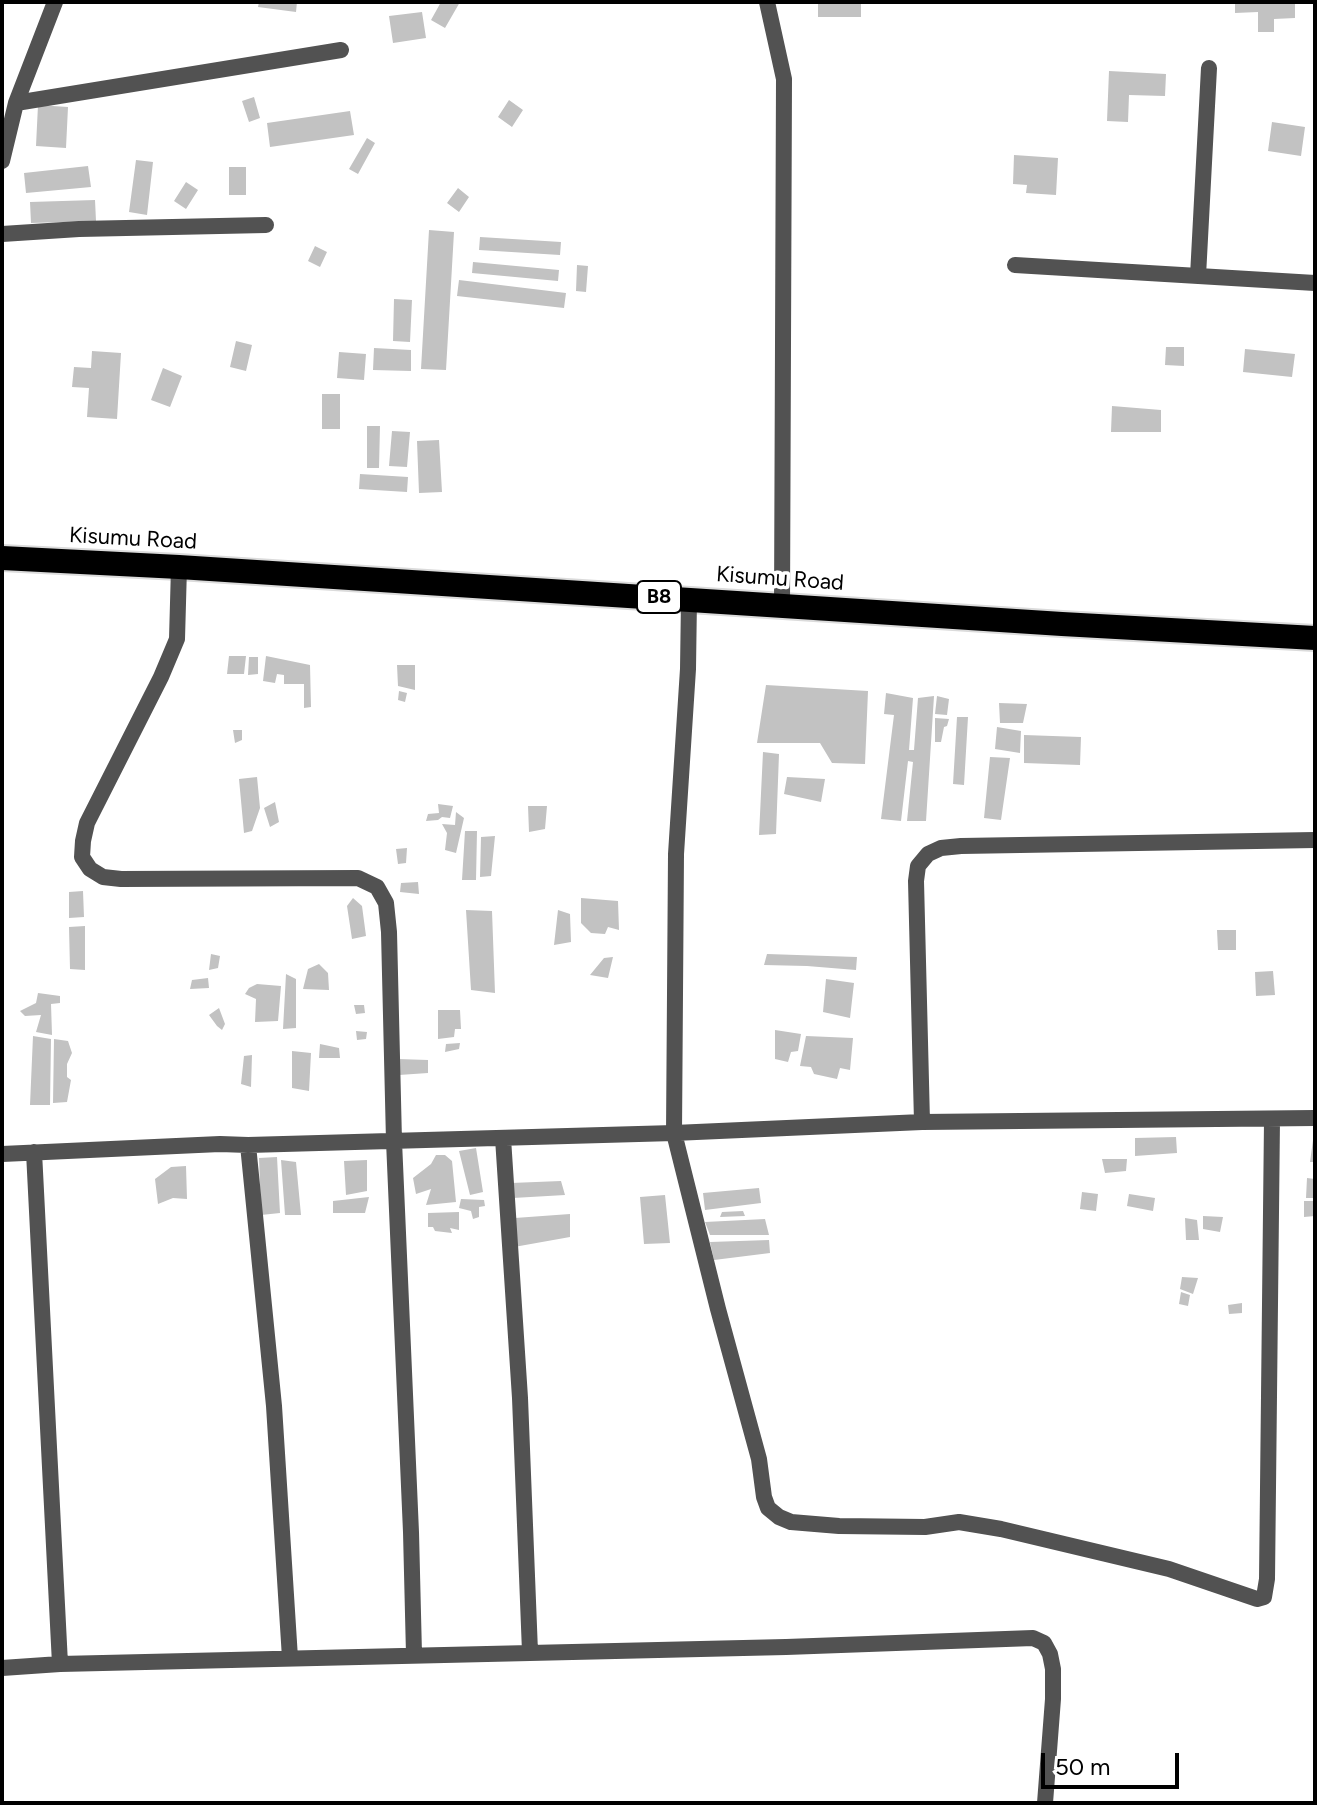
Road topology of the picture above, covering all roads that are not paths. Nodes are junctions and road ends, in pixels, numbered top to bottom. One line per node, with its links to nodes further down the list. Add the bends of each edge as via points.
1 (55, 2): 5 (street)
2 (767, 2): 15 (street, via 785,107)
3 (341, 50): 5 (street)
4 (1209, 68): 10 (street)
5 (16, 103): 6 (street)
6 (2, 161)
7 (266, 225): 8 (street)
8 (2, 234)
9 (1015, 265): 10 (street)
10 (1198, 276): 11 (street)
11 (1315, 283)
12 (2, 558): 13 (highway, Kisumu Road / B8)
13 (179, 567): 14 (highway, Kisumu Road / B8); 23 (street, via 177,639 87,823 82,857 90,869 112,878 358,878 377,887 386,903 389,932)
14 (689, 599): 15 (highway, Kisumu Road / B8); 21 (street, via 676,854)
15 (782, 606): 16 (highway, Kisumu Road / B8)
16 (1315, 638)
17 (1315, 840): 20 (street, via 961,846 928,854 918,866 916,881)
18 (1315, 1118): 19 (street)
19 (1272, 1120): 20 (street); 21 (street, via 1267,1579 1264,1597 1257,1599 1169,1569 1001,1529 959,1522 839,1526 779,1517 764,1497 759,1459)
20 (922, 1122): 21 (street)
21 (674, 1133): 22 (street)
22 (503, 1138): 23 (street); 27 (street)
23 (394, 1141): 24 (street); 28 (street)
24 (248, 1145): 25 (street); 29 (street, via 274,1406)
25 (34, 1152): 26 (street); 30 (street)
26 (2, 1154)
27 (530, 1652): 28 (street); 32 (street, via 1033,1638 1044,1643 1053,1669)
28 (414, 1654): 29 (street)
29 (290, 1658): 30 (street)
30 (60, 1664): 31 (street)
31 (2, 1668)
32 (1045, 1803)

